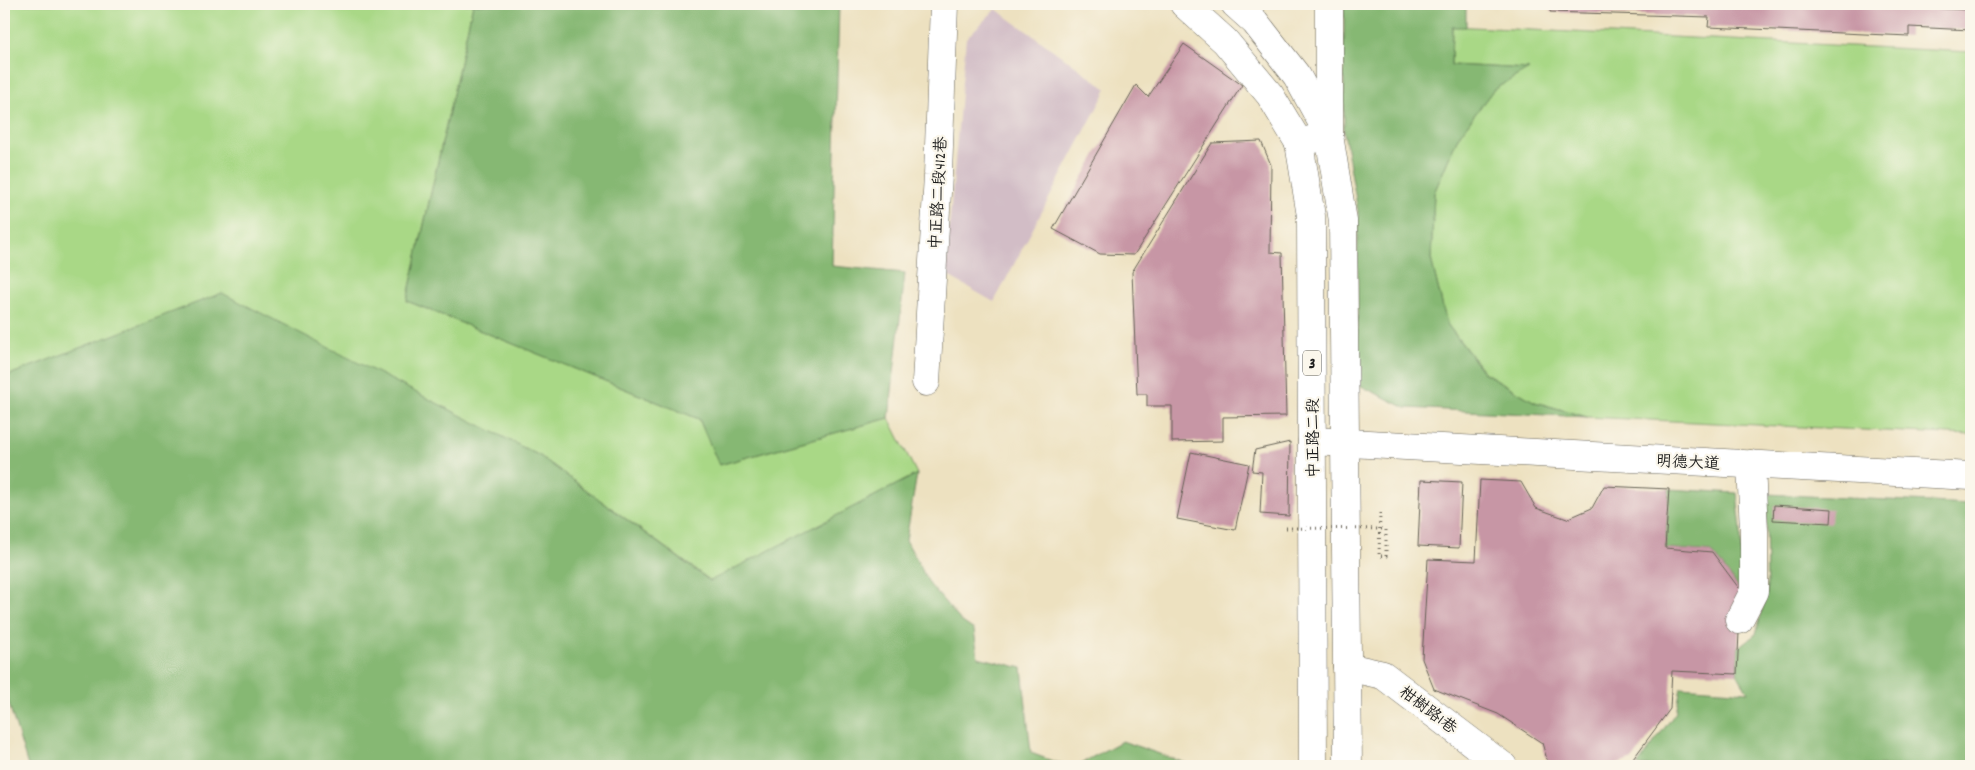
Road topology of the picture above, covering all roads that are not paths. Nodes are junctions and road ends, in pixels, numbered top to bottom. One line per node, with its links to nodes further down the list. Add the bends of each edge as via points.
1 (944, 4): 7 (main road, 中正路二段412巷)
2 (1184, 4): 6 (main road, 中正路二段 / 3, via 1225,41 1263,87)
3 (1235, 4): 5 (main road, 中正路二段 / 3, via 1255,22 1297,76)
4 (1329, 4): 5 (main road)
5 (1329, 135): 6 (main road); 9 (main road, 中正路二段 / 3, via 1344,221)
6 (1298, 143): 8 (main road, 中正路二段 / 3, via 1311,216)
7 (926, 382)
8 (1312, 441): 9 (main road, 明德大道); 14 (main road, 中正路二段 / 3)
9 (1345, 443): 10 (main road, 明德大道); 13 (main road, 中正路二段 / 3)
10 (1751, 464): 11 (main road, 明德大道); 12 (main road, via 1754,591)
11 (1971, 476)
12 (1739, 620)
13 (1347, 667): 15 (main road, 中正路二段 / 3); 16 (main road, 柑樹路1巷, via 1383,675)
14 (1313, 766)
15 (1348, 766)
16 (1503, 766)

